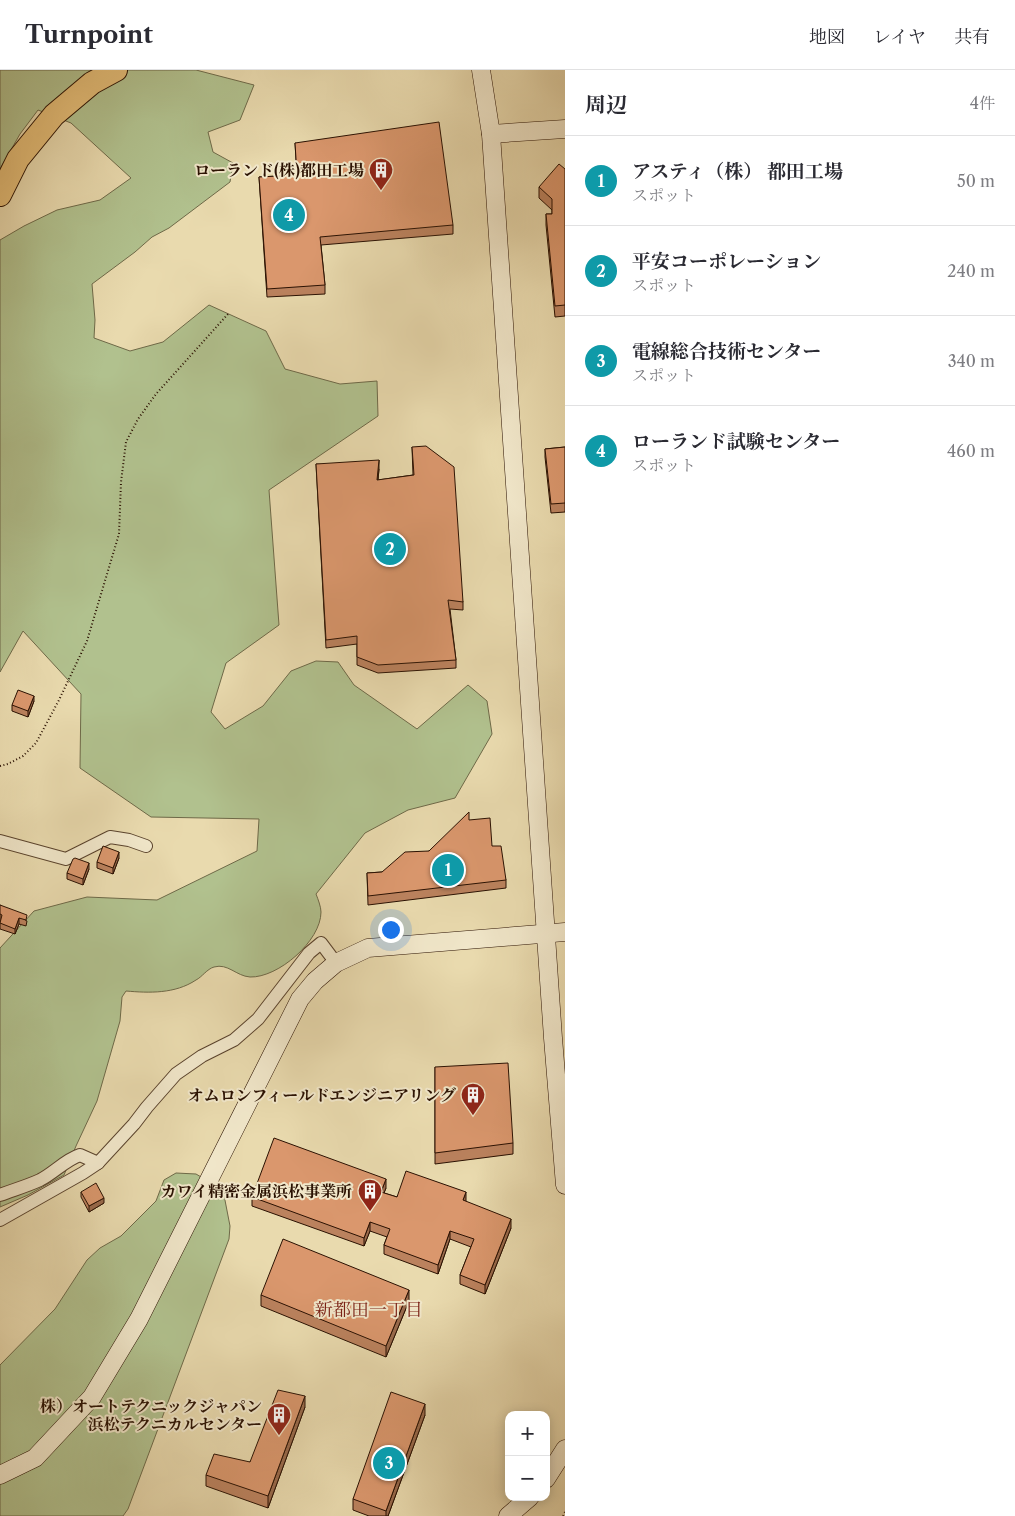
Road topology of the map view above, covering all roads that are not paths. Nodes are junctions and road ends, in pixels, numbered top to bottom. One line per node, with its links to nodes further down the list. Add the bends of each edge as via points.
1 (116, 70): 5 (highway, via 92,83 54,115 18,159)
2 (481, 70): 4 (street)
3 (565, 129): 4 (street)
4 (490, 134): 9 (street)
5 (0, 195)
6 (0, 841): 7 (street, via 66,859 110,837)
7 (146, 846)
8 (565, 932): 9 (street)
9 (547, 934): 10 (street, via 368,948); 12 (street)
10 (336, 963): 11 (street, via 321,943 309,953 258,1019 234,1040 176,1074); 17 (street, via 315,980 300,999 139,1319 92,1397 34,1458)
11 (98, 1163): 13 (street, via 80,1155 40,1180); 14 (street)
12 (565, 1185)
13 (0, 1195)
14 (0, 1220)
15 (565, 1449): 16 (street)
16 (550, 1473)
17 (0, 1475)
18 (525, 1501): 19 (street)
19 (508, 1516)

